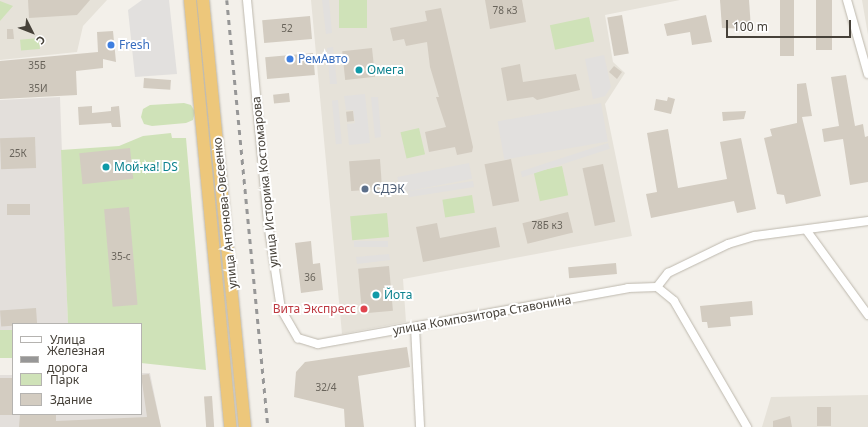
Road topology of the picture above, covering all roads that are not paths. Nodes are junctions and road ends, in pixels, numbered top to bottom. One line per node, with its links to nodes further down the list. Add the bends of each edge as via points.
1 (190, 0): 12 (highway, улица Антонова-Овсеенко)
2 (203, 0): 13 (highway, улица Антонова-Овсеенко)
3 (247, 0): 11 (street, улица Историка Костомарова, via 268,222 281,309 298,338)
4 (848, 0): 5 (street)
5 (868, 74)
6 (868, 221): 7 (street)
7 (807, 231): 8 (street, via 755,236 728,244 668,273); 9 (street)
8 (657, 287): 10 (street, улица Композитора Ставонина, via 647,286); 15 (street, via 674,301)
9 (868, 315)
10 (415, 327): 11 (street, улица Композитора Ставонина); 14 (street)
11 (318, 344)
12 (230, 427)
13 (245, 427)
14 (420, 427)
15 (747, 427)

